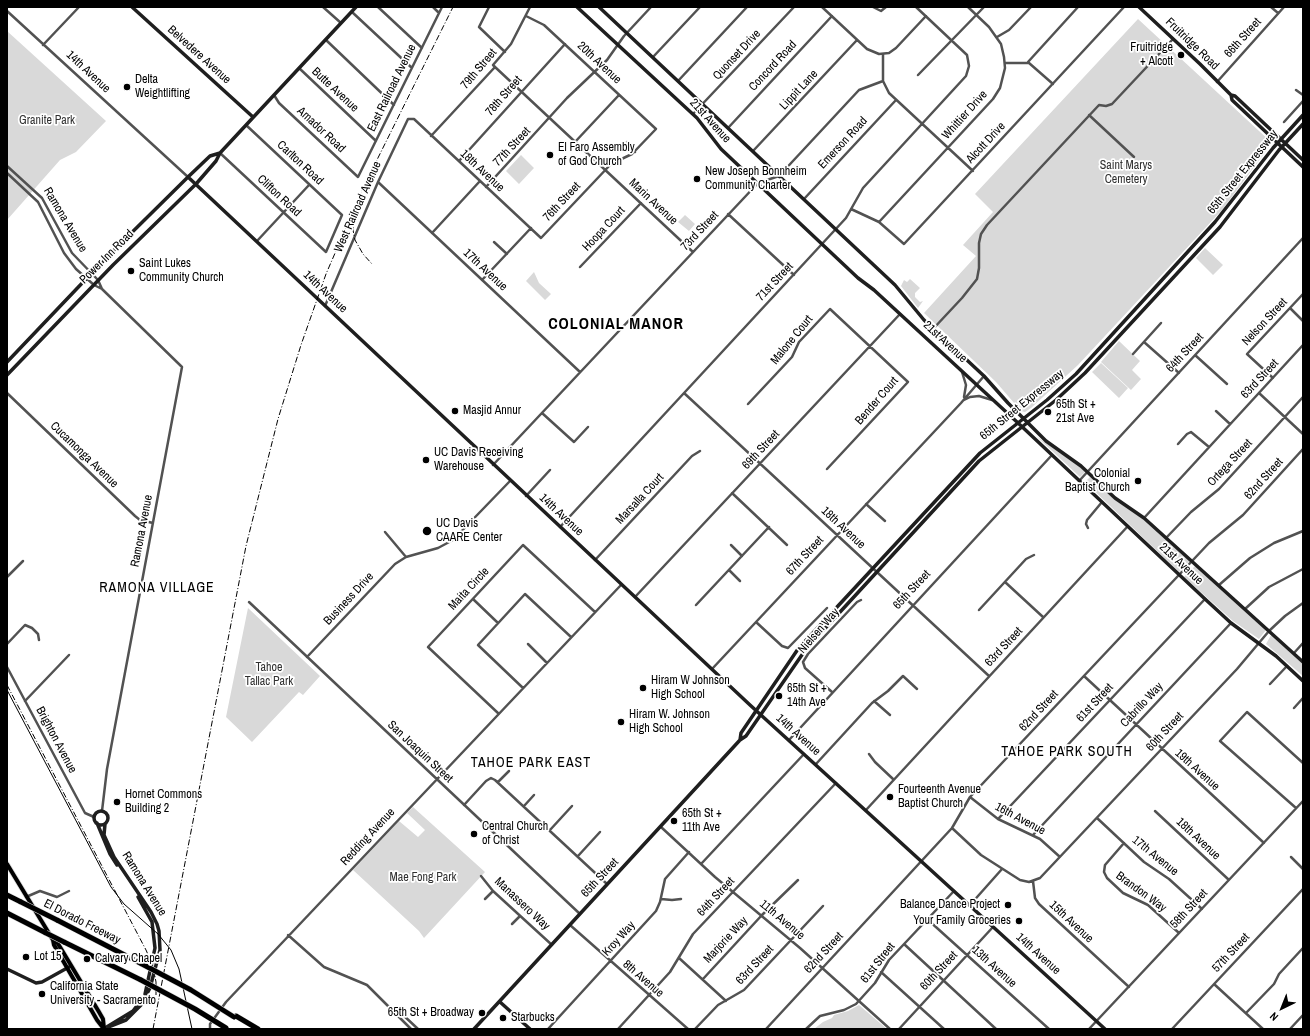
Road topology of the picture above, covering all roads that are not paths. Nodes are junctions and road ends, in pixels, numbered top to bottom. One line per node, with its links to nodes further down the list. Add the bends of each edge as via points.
1 (79, 7): 43 (street)
2 (132, 7): 74 (main road, Belvedere Avenue)
3 (323, 7): 36 (street)
4 (356, 7): 29 (main road, Power Inn Road)
5 (378, 7): 46 (street)
6 (433, 7): 30 (street)
7 (442, 7): 30 (street, East Railroad Avenue)
8 (489, 7): 47 (street, via 479,27)
9 (530, 7): 33 (street, 79th Street)
10 (651, 7): 37 (street, 77th Street)
11 (700, 7): 49 (street)
12 (747, 7): 57 (street)
13 (794, 7): 69 (street, Quonset Drive)
14 (822, 7): 34 (street)
15 (873, 7): 16 (street, via 881,11)
16 (886, 7)
17 (916, 7): 35 (street, 71st Street)
18 (968, 7): 32 (street, Whittier Drive)
19 (984, 7): 32 (street)
20 (1032, 7): 38 (street, via 1009,30)
21 (1078, 7): 50 (street)
22 (1124, 7): 60 (street, Alcott Drive)
23 (1139, 7): 39 (main road, Fruitridge Road)
24 (1271, 7): 31 (street)
25 (1284, 7): 31 (street, 66th Street)
26 (601, 8): 37 (main road, 21st Avenue)
27 (579, 9): 45 (main road, 21st Avenue)
28 (7, 11): 43 (street, 14th Avenue)
29 (352, 12): 36 (main road, Power Inn Road); 54 (street)
30 (439, 13): 46 (street, East Railroad Avenue)
31 (1278, 13): 59 (street, 66th Street)
32 (976, 15): 38 (street, Whittier Drive); 42 (street)
33 (526, 16): 44 (street, 20th Avenue, via 544,25); 47 (street, 79th Street)
34 (832, 16): 41 (street); 81 (street, Concord Road)
35 (926, 16): 42 (street, 71st Street); 48 (street, via 896,48)
36 (341, 23): 40 (main road, Power Inn Road)
37 (627, 33): 45 (street, 77th Street); 49 (main road, 21st Avenue)
38 (997, 37): 51 (street, Whittier Drive, via 1003,50)
39 (1173, 39): 59 (main road, Fruitridge Road); 72 (street, via 1112,104 1099,105)
40 (326, 40): 53 (main road, Power Inn Road); 70 (street)
41 (857, 40): 48 (street, via 871,52); 92 (street, Lippit Lane)
42 (952, 40): 56 (street); 78 (street, 71st Street, via 967,55 969,70)
43 (43, 44): 104 (street, 14th Avenue)
44 (565, 44): 55 (street, 20th Avenue); 62 (street, 78th Street)
45 (618, 44): 55 (street, 77th Street, via 607,60); 71 (main road, 21st Avenue)
46 (422, 48): 54 (street, East Railroad Avenue)
47 (505, 52): 52 (street, 79th Street, via 493,65)
48 (882, 54): 58 (street)
49 (653, 57): 57 (main road, 21st Avenue)
50 (1028, 62): 51 (street); 60 (street)
51 (1005, 64): 91 (street, Whittier Drive, via 1002,83 997,93)
52 (495, 67): 62 (street, Marin Avenue); 83 (street, 79th Street)
53 (299, 68): 63 (main road, Power Inn Road); 85 (street, Butte Avenue)
54 (412, 68): 70 (street, East Railroad Avenue)
55 (594, 72): 64 (street, 20th Avenue); 76 (street, 77th Street)
56 (918, 75)
57 (678, 81): 69 (main road, 21st Avenue)
58 (883, 81): 67 (street, via 886,90); 103 (street, 73rd Street, via 855,93)
59 (1216, 82): 65 (main road, Fruitridge Road)
60 (1053, 84): 101 (street, Alcott Drive)
61 (1296, 90): 66 (street)
62 (522, 92): 76 (street, Marin Avenue); 97 (street, 78th Street)
63 (274, 95): 74 (main road, Power Inn Road); 105 (street, Amador Road, via 279,103)
64 (619, 95): 82 (street, 20th Avenue); 86 (street)
65 (1231, 95): 84 (main road, Fruitridge Road, via 1236,96); 89 (main road, Fruitridge Road, via 1232,100)
66 (1303, 95)
67 (896, 100): 78 (street); 112 (street, Emerson Road)
68 (1303, 101): 77 (street)
69 (703, 104): 71 (street, Quonset Drive); 81 (main road, 21st Avenue)
70 (394, 105): 85 (street, East Railroad Avenue)
71 (693, 114): 108 (main road, 21st Avenue, via 721,149)
72 (1090, 115): 95 (street); 143 (street, via 987,225 979,243 979,268 974,285)
73 (1303, 115): 84 (main road, 65th Street Expressway)
74 (253, 117): 80 (main road, Power Inn Road)
75 (411, 118): 83 (street, 18th Avenue); 107 (street, West Railroad Avenue, via 406,122)
76 (550, 118): 86 (street, Marin Avenue); 111 (street, 77th Street)
77 (1284, 122)
78 (922, 124): 91 (street); 114 (street, 71st Street, via 860,191)
79 (1303, 124): 88 (main road, 65th Street Expressway)
80 (246, 125): 93 (main road, Power Inn Road); 110 (street, Carlton Road)
81 (728, 128): 92 (main road, 21st Avenue)
82 (655, 129): 94 (street, 76th Street)
83 (431, 136): 97 (street, 18th Avenue)
84 (1281, 139): 88 (main road, Fruitridge Road); 89 (main road, 65th Street Expressway)
85 (376, 141): 105 (street, East Railroad Avenue)
86 (575, 142): 100 (street, Marin Avenue)
87 (627, 142): 94 (street)
88 (1285, 143): 90 (main road, 65th Street Expressway); 96 (main road, Fruitridge Road)
89 (1277, 144): 90 (main road, Fruitridge Road); 168 (main road, 65th Street Expressway, via 1215,222 1076,374)
90 (1282, 147): 99 (main road, Fruitridge Road); 170 (main road, 65th Street Expressway, via 1220,227 1090,367 1062,395)
91 (948, 148): 101 (street); 117 (street, Whittier Drive)
92 (753, 151): 103 (main road, 21st Avenue)
93 (220, 152): 104 (main road, Power Inn Road, via 210,156); 109 (main road, Power Inn Road, via 216,162); 115 (street, Clifton Road)
94 (635, 152): 100 (street, 76th Street, via 614,162)
95 (1134, 157)
96 (1303, 160)
97 (459, 161): 106 (street, 18th Avenue)
98 (7, 166): 130 (street, Ramona Avenue, via 42,198 72,253)
99 (1303, 167)
100 (605, 170): 113 (street, Marin Avenue); 121 (street, 76th Street)
101 (972, 171): 117 (street, Alcott Drive, via 904,244)
102 (7, 174): 132 (street, Ramona Avenue, via 38,202 64,253)
103 (779, 176): 108 (street, 73rd Street); 112 (main road, 21st Avenue)
104 (188, 177): 109 (main road, 14th Avenue); 130 (main road, Power Inn Road)
105 (358, 177)
106 (480, 181): 111 (street, 18th Avenue); 120 (street)
107 (378, 182): 120 (street, 17th Avenue); 138 (street, West Railroad Avenue)
108 (758, 183): 116 (street, 73rd Street); 125 (main road, 21st Avenue)
109 (196, 184): 123 (main road, 14th Avenue); 133 (main road, Power Inn Road)
110 (310, 184): 115 (street); 126 (street, Carlton Road, via 342,214)
111 (486, 187): 118 (street, 18th Avenue)
112 (804, 199): 119 (main road, 21st Avenue)
113 (640, 203): 127 (street, Marin Avenue); 129 (street, Hoopa Court)
114 (851, 209): 117 (street, Alcott Drive); 119 (street, 71st Street)
115 (284, 212): 123 (street); 126 (street, Clifton Road)
116 (728, 214): 127 (street, 73rd Street); 131 (street)
117 (879, 222)
118 (531, 228): 121 (street, 18th Avenue); 128 (street, 76th Street)
119 (836, 229): 125 (street, 71st Street); 143 (main road, 21st Avenue, via 895,285)
120 (432, 233): 134 (street, 17th Avenue)
121 (541, 238)
122 (1303, 238): 148 (street, 64th Street)
123 (257, 241): 138 (main road, 14th Avenue)
124 (494, 242): 128 (street)
125 (822, 244): 131 (street, 71st Street); 140 (main road, 21st Avenue)
126 (326, 252)
127 (693, 252): 151 (street, 73rd Street)
128 (507, 254): 134 (street, 76th Street)
129 (580, 267)
130 (91, 274): 132 (main road, Power Inn Road); 133 (street, Ramona Avenue)
131 (794, 275): 158 (street, 71st Street)
132 (87, 278): 135 (street, Ramona Avenue); 149 (main road, Power Inn Road)
133 (98, 280): 135 (main road, Power Inn Road); 136 (street, Ramona Avenue)
134 (482, 280): 151 (street, 17th Avenue)
135 (94, 285): 136 (street, Ramona Avenue); 153 (main road, Power Inn Road)
136 (102, 289): 193 (street, Ramona Avenue, via 182,367)
137 (1303, 294): 139 (street, Nelson Street)
138 (325, 306): 181 (main road, 14th Avenue)
139 (1290, 308): 141 (street); 155 (street, Nelson Street, via 1247,354)
140 (900, 314): 146 (street, 69th Street); 150 (main road, 21st Avenue)
141 (1303, 321)
142 (1161, 323): 144 (street)
143 (933, 329): 154 (main road, 21st Avenue)
144 (1144, 342): 147 (street); 152 (street)
145 (1303, 345): 155 (street, 63rd Street)
146 (870, 347): 164 (street, Malone Court, via 830,309 799,342 792,357); 180 (street, 69th Street); 182 (street, Bender Court, via 908,382)
147 (1133, 354)
148 (1195, 355): 152 (street, 64th Street); 156 (street)
149 (7, 362)
150 (962, 371): 157 (main road, 21st Avenue); 163 (street, 67th Street, via 966,388)
151 (580, 372): 166 (street, 73rd Street)
152 (1179, 373): 184 (street, 64th Street)
153 (7, 375)
154 (984, 376): 157 (street, 67th Street); 168 (main road, 21st Avenue)
155 (1273, 378): 160 (street, 63rd Street)
156 (1226, 384)
157 (976, 385): 162 (main road, 21st Avenue); 163 (street, 67th Street)
158 (684, 392): 180 (street, 18th Avenue); 195 (street, 71st Street)
159 (7, 393): 193 (street, Cucamonga Avenue, via 135,516)
160 (1259, 393): 167 (street); 171 (street, 63rd Street)
161 (1303, 397): 167 (street, Ortega Street)
162 (992, 400): 163 (street, 67th Street, via 975,396); 169 (main road, 21st Avenue)
163 (960, 403): 190 (street, 67th Street)
164 (748, 404)
165 (1216, 411): 171 (street)
166 (542, 413): 173 (street, via 574,442); 181 (street, 73rd Street)
167 (1285, 417): 174 (street); 201 (street, Ortega Street, via 1219,489 1191,512)
168 (1023, 418): 169 (main road, 65th Street Expressway); 170 (main road, 21st Avenue)
169 (1017, 422): 172 (main road, 21st Avenue); 210 (main road, 65th Street Expressway, via 980,453)
170 (1028, 422): 172 (main road, 65th Street Expressway); 184 (main road, 21st Avenue, via 1051,445)
171 (1230, 424): 176 (street, 63rd Street)
172 (1022, 426): 179 (main road, 21st Avenue); 213 (main road, 65th Street Expressway, via 980,461)
173 (588, 427)
174 (1303, 434)
175 (1178, 444): 176 (street, via 1191,432)
176 (1209, 447): 191 (street, 63rd Street)
177 (1303, 450): 209 (street, 62nd Street, via 1243,515 1213,539)
178 (700, 451): 207 (street, Marsalla Court, via 692,456)
179 (1052, 455): 186 (main road, 21st Avenue); 227 (street, 65th Street)
180 (760, 463): 187 (street, 69th Street); 200 (street, 18th Avenue)
181 (493, 465): 185 (main road, 14th Avenue)
182 (827, 469)
183 (550, 470): 188 (street)
184 (1088, 472): 186 (street, 64th Street); 191 (main road, 21st Avenue, via 1115,498)
185 (510, 481): 188 (main road, 14th Avenue); 205 (street, Business Drive, via 453,540 438,548)
186 (1079, 481): 189 (main road, 21st Avenue)
187 (732, 493): 196 (street); 220 (street, 69th Street)
188 (526, 496): 195 (main road, 14th Avenue)
189 (1102, 502): 194 (main road, 21st Avenue); 197 (street, via 1087,520)
190 (866, 504): 192 (street); 200 (street, 67th Street)
191 (1144, 518): 201 (main road, 21st Avenue)
192 (885, 521)
193 (153, 523): 287 (street, Ramona Avenue, via 108,763)
194 (1128, 526): 214 (main road, 21st Avenue); 232 (street, 63rd Street)
195 (559, 527): 207 (main road, 14th Avenue)
196 (768, 527): 203 (street); 206 (street)
197 (1088, 528)
198 (1303, 531): 219 (street, via 1261,550 1238,566)
199 (386, 532): 205 (street)
200 (837, 534): 210 (street, 18th Avenue); 233 (street, 67th Street)
201 (1166, 538): 209 (main road, 21st Avenue)
202 (731, 545): 206 (street)
203 (787, 545)
204 (1034, 555): 217 (street, via 1026,559)
205 (406, 556): 245 (street, Business Drive, via 395,564)
206 (742, 556): 211 (street)
207 (595, 560): 218 (main road, 14th Avenue)
208 (23, 561): 215 (street)
209 (1192, 561): 214 (street, 62nd Street); 219 (main road, 21st Avenue)
210 (873, 568): 213 (street, 18th Avenue); 263 (main road, 65th Street Expressway, via 798,649)
211 (729, 570): 216 (street); 226 (street)
212 (1303, 570): 229 (street, via 1269,587)
213 (877, 572): 227 (street, 18th Avenue); 265 (main road, 65th Street Expressway, via 802,653)
214 (1179, 575): 222 (main road, 21st Avenue); 252 (street, 62nd Street)
215 (7, 577)
216 (740, 581)
217 (1005, 582): 230 (street); 232 (street)
218 (621, 585): 220 (main road, 14th Avenue); 231 (street, Redding Avenue)
219 (1218, 585): 229 (main road, 21st Avenue)
220 (635, 597): 250 (main road, 14th Avenue)
221 (473, 599): 231 (street, Maita Circle, via 523,545); 234 (street); 264 (street, Maita Circle, via 428,647)
222 (1204, 599): 235 (main road, 21st Avenue); 259 (street, 61st Street)
223 (861, 600): 257 (street, Nielsen Way, via 808,654 804,662 805,668)
224 (249, 602): 245 (street, San Joaquin Street)
225 (1303, 603): 236 (street, 60th Street)
226 (696, 605)
227 (912, 605): 251 (street, 18th Avenue); 257 (street, 65th Street)
228 (827, 608): 233 (street, via 788,648 782,646)
229 (1245, 609): 236 (main road, 21st Avenue)
230 (979, 610)
231 (595, 612): 237 (street, Redding Avenue)
232 (1043, 618): 251 (street, 63rd Street)
233 (756, 622): 250 (street, 67th Street)
234 (498, 623): 237 (street, via 525,594); 255 (street, via 478,645)
235 (1231, 623): 242 (main road, 21st Avenue); 267 (street, Cabrillo Way)
236 (1269, 631): 242 (street, 60th Street); 243 (main road, 21st Avenue)
237 (571, 637): 247 (street, Redding Avenue)
238 (39, 640): 240 (street, via 38,634 25,625)
239 (1303, 643): 243 (street)
240 (7, 644)
241 (528, 644): 247 (street)
242 (1259, 644): 248 (main road, 21st Avenue); 270 (street, 60th Street)
243 (1294, 653): 246 (main road, 21st Avenue)
244 (69, 655): 260 (street)
245 (308, 657): 276 (street, San Joaquin Street)
246 (1303, 662)
247 (548, 663): 255 (street, Redding Avenue)
248 (1286, 666): 253 (main road, 21st Avenue); 254 (street)
249 (7, 667): 260 (street, Brighton Avenue)
250 (712, 669): 263 (main road, 14th Avenue)
251 (989, 676): 277 (street, 63rd Street)
252 (1084, 676): 259 (street, 19th Avenue); 281 (street, 62nd Street)
253 (1303, 681)
254 (1270, 684)
255 (523, 688): 264 (street, Redding Avenue)
256 (917, 689): 261 (street, via 903,676 888,692)
257 (832, 692): 269 (street, 65th Street)
258 (1303, 698): 262 (street)
259 (1110, 700): 267 (street, 19th Avenue); 292 (street, 61st Street)
260 (25, 701): 290 (street, Brighton Avenue, via 85,813)
261 (874, 701): 266 (street); 274 (street)
262 (1294, 708)
263 (756, 711): 265 (main road, 14th Avenue); 268 (main road, 65th Street, via 741,733)
264 (499, 714): 276 (street, Redding Avenue)
265 (761, 715): 268 (main road, 65th Street, via 746,736); 269 (main road, 14th Avenue)
266 (890, 716)
267 (1136, 725): 270 (street, 19th Avenue); 299 (street, Cabrillo Way)
268 (740, 740): 295 (main road, 65th Street)
269 (788, 740): 271 (main road, 14th Avenue)
270 (1162, 749): 291 (street, 60th Street); 301 (street, 19th Avenue)
271 (804, 754): 274 (main road, 14th Avenue); 308 (street)
272 (870, 754): 277 (street, via 874,762)
273 (1303, 762): 286 (street, via 1247,712 1220,741)
274 (816, 764): 279 (main road, 14th Avenue)
275 (509, 771): 278 (street)
276 (436, 779): 283 (street, San Joaquin Street); 340 (street, Redding Avenue)
277 (893, 780): 288 (street, 63rd Street)
278 (498, 782): 283 (street, via 489,779); 284 (street)
279 (836, 783): 288 (main road, 14th Avenue); 320 (street, 64th Street)
280 (534, 795): 284 (street)
281 (970, 797): 292 (street, 16th Avenue); 296 (street, 62nd Street)
282 (1303, 801): 286 (street, 58th Street)
283 (464, 805): 330 (street, San Joaquin Street)
284 (524, 806): 297 (street)
285 (572, 806): 297 (street)
286 (1296, 808): 301 (street, 58th Street)
287 (102, 810): 290 (main road, via 96,812); 294 (main road, Ramona Avenue, via 108,815)
288 (866, 810): 306 (main road, 14th Avenue)
289 (1154, 811): 313 (street, 18th Avenue)
290 (94, 817): 293 (main road, Ramona Avenue)
291 (1097, 818): 300 (street, 17th Avenue); 304 (street, 60th Street)
292 (998, 819): 299 (street, 16th Avenue)
293 (97, 823): 294 (main road); 366 (main road, Ramona Avenue, via 110,854 146,910 154,929 155,948 148,985 142,1000 128,1014)
294 (105, 824): 366 (main road, Ramona Avenue, via 104,835 114,856 157,924 160,950 150,988 141,1006 126,1020)
295 (661, 826): 302 (street, 11th Avenue); 315 (main road, 65th Street)
296 (952, 828): 306 (street, 62nd Street); 309 (street, via 978,852)
297 (550, 830): 303 (street)
298 (600, 832): 303 (street)
299 (1033, 835): 304 (street, 16th Avenue)
300 (1124, 843): 328 (street, 17th Avenue); 339 (street, Brandon Way, via 1106,864 1104,872 1107,878 1123,893 1148,905)
301 (1264, 843): 313 (street, 58th Street)
302 (689, 852): 308 (street, 11th Avenue); 324 (street, Kroy Way, via 665,879)
303 (578, 856): 315 (street)
304 (1060, 857): 314 (street, 60th Street, via 1042,876)
305 (1291, 857): 310 (street)
306 (922, 861): 317 (main road, 14th Avenue); 349 (street, 62nd Street)
307 (7, 864): 322 (main road)
308 (701, 864): 320 (street, 11th Avenue)
309 (1002, 869): 314 (street, via 1022,881); 326 (street)
310 (1303, 869)
311 (481, 876): 316 (street, Manassero Way)
312 (798, 880): 331 (street, Marjorie Way)
313 (1229, 880): 328 (street, 58th Street)
314 (1033, 881): 355 (street, 15th Avenue, via 1035,898 1039,904)
315 (608, 884): 330 (main road, 65th Street)
316 (493, 890): 323 (street); 332 (street, Manassero Way)
317 (954, 890): 326 (main road, 14th Avenue); 334 (street, 61st Street)
318 (1303, 890): 354 (street, 57th Street)
319 (69, 891): 322 (street, via 57,897 40,891)
320 (733, 892): 331 (street, 11th Avenue); 346 (street, 64th Street, via 690,938)
321 (7, 896): 364 (highway, El Dorado Freeway, bridge, via 142,964)
322 (26, 897): 348 (main road, via 53,940 58,942)
323 (485, 899)
324 (661, 899): 325 (street); 347 (street, Kroy Way, via 656,911)
325 (681, 899)
326 (970, 905): 338 (main road, 14th Avenue)
327 (823, 906): 341 (street, 63rd Street)
328 (1202, 909): 339 (street, 58th Street)
329 (7, 913): 337 (highway)
330 (580, 914): 336 (main road, 65th Street)
331 (762, 915): 341 (street, 11th Avenue); 352 (street, Marjorie Way)
332 (520, 916): 335 (street); 343 (street, Manassero Way)
333 (7, 917): 337 (highway)
334 (928, 919): 342 (street, 61st Street); 345 (street, 13th Avenue)
335 (512, 924)
336 (570, 925): 343 (main road, 65th Street); 347 (street, 8th Avenue)
337 (31, 926): 368 (highway, bridge, via 141,980 195,1009)
338 (993, 927): 345 (street, 60th Street); 365 (main road, 14th Avenue)
339 (1179, 933): 355 (street, 58th Street)
340 (288, 936): 361 (street, via 324,967 366,986); 367 (street, Redding Avenue, via 226,1002 210,1024)
341 (790, 940): 349 (street, 11th Avenue); 357 (street, 63rd Street, via 744,990)
342 (904, 944): 351 (street, 61st Street); 353 (street)
343 (552, 945): 359 (main road, 65th Street)
344 (1303, 948): 362 (street)
345 (967, 955): 353 (street, 60th Street); 385 (street, 13th Avenue)
346 (679, 957): 352 (street); 356 (street, 64th Street, via 670,972)
347 (611, 962): 356 (street, 8th Avenue); 375 (street, Kroy Way)
348 (69, 967): 350 (main road, via 36,983); 366 (main road, via 103,1019)
349 (823, 968): 358 (street, 11th Avenue); 379 (street, 62nd Street)
350 (7, 969)
351 (881, 972): 358 (street, 61st Street); 360 (street)
352 (703, 979): 357 (street)
353 (943, 980): 360 (street, 60th Street); 384 (street)
354 (1214, 984): 362 (street); 388 (street, 57th Street)
355 (1129, 987): 365 (street, 58th Street)
356 (649, 996): 376 (street, 64th Street); 377 (street, 8th Avenue)
357 (726, 1001): 378 (street, 63rd Street, via 714,1009)
358 (859, 1001): 380 (street, 61st Street, via 846,1009 820,1016); 381 (street, 11th Avenue)
359 (500, 1002): 373 (main road, 65th Street); 374 (main road)
360 (919, 1006): 382 (street, 60th Street); 383 (street)
361 (396, 1012): 371 (street); 372 (street, via 402,1014)
362 (1246, 1013): 389 (street)
363 (1303, 1015): 390 (street)
364 (235, 1017): 369 (highway); 370 (highway)
365 (1096, 1021): 386 (street, 58th Street); 387 (main road, 14th Avenue)
366 (104, 1029)
367 (210, 1029)
368 (225, 1029)
369 (251, 1029)
370 (258, 1029)
371 (411, 1029)
372 (418, 1029)
373 (474, 1029)
374 (530, 1029)
375 (548, 1029)
376 (618, 1029)
377 (688, 1029)
378 (695, 1029)
379 (766, 1029)
380 (806, 1029)
381 (890, 1029)
382 (899, 1029)
383 (944, 1029)
384 (996, 1029)
385 (1049, 1029)
386 (1089, 1029)
387 (1105, 1029)
388 (1172, 1029)
389 (1263, 1029)
390 (1290, 1029)

